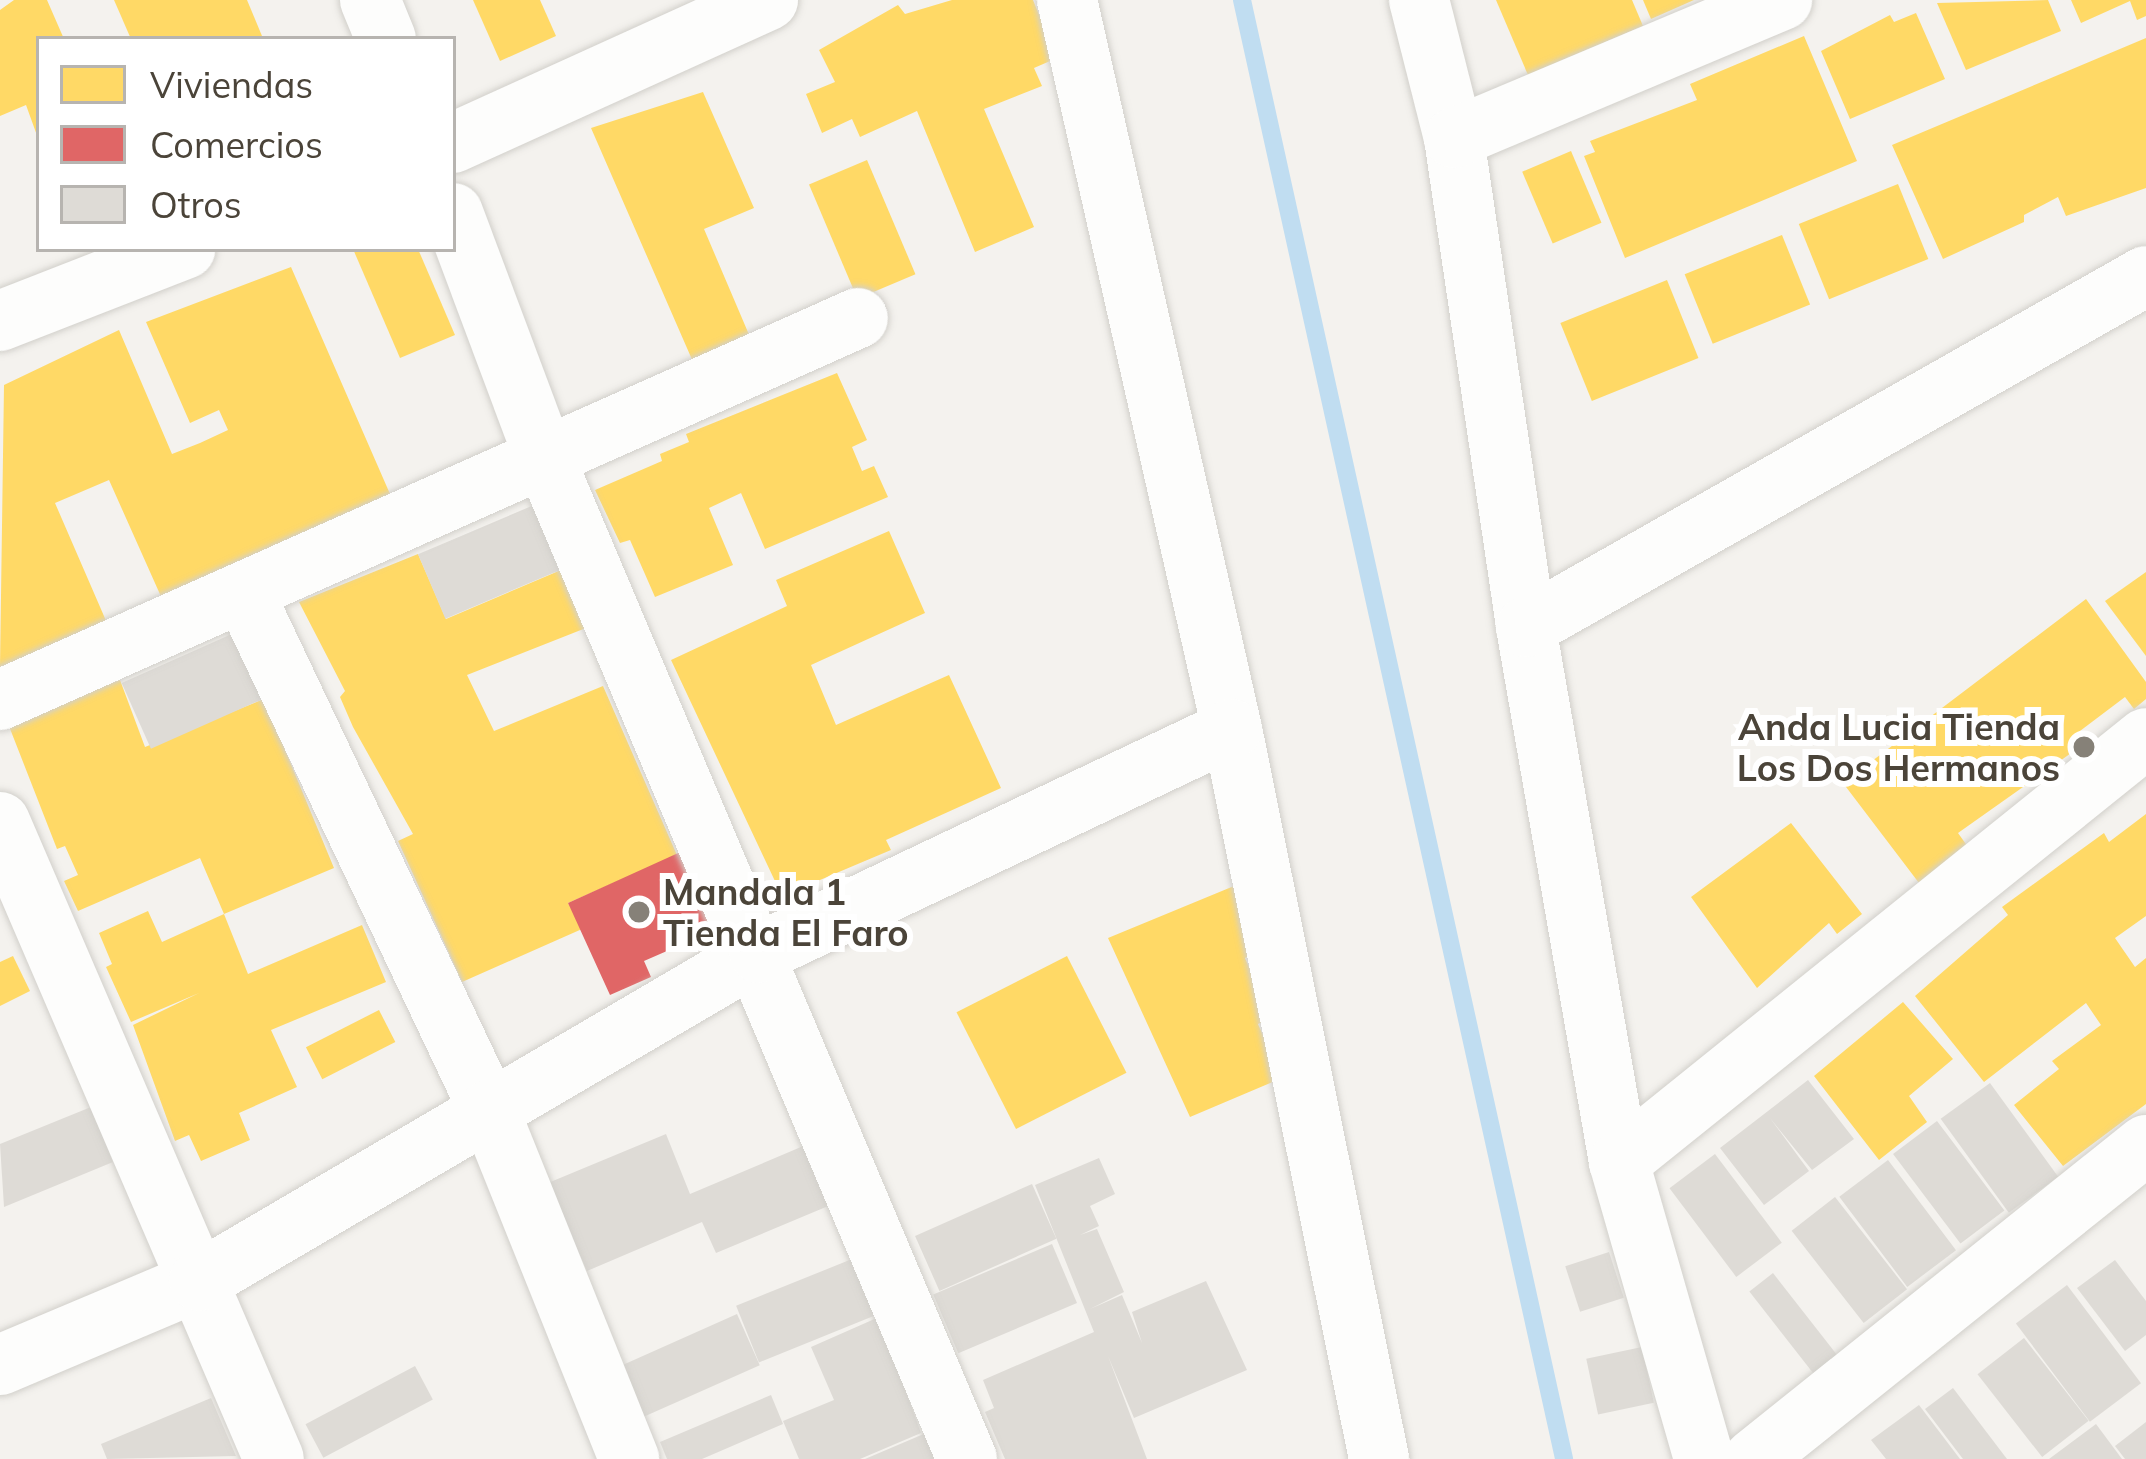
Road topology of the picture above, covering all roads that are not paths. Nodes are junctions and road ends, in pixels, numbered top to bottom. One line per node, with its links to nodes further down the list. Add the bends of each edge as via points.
1 (370, 0): 6 (street)
2 (768, 0): 8 (street)
3 (1067, 0): 18 (street)
4 (1420, 0): 7 (street)
5 (1782, 0): 7 (street)
6 (385, 36)
7 (1454, 138): 16 (street)
8 (456, 142)
9 (456, 221): 14 (street)
10 (177, 252): 13 (street)
11 (2146, 276): 16 (street)
12 (858, 318): 14 (street)
13 (0, 321)
14 (545, 459): 15 (street); 21 (street)
15 (244, 595): 17 (street); 22 (street)
16 (1526, 627): 24 (street)
17 (0, 700)
18 (1232, 729): 21 (street); 30 (street)
19 (2146, 738): 24 (street)
20 (0, 822): 25 (street)
21 (759, 953): 22 (street); 29 (street)
22 (490, 1110): 25 (street); 28 (street)
23 (2146, 1145): 32 (street)
24 (1618, 1162): 31 (street)
25 (199, 1281): 26 (street); 27 (street)
26 (0, 1365)
27 (274, 1459)
28 (629, 1459)
29 (968, 1459)
30 (1378, 1459)
31 (1704, 1459)
32 (1754, 1459)

